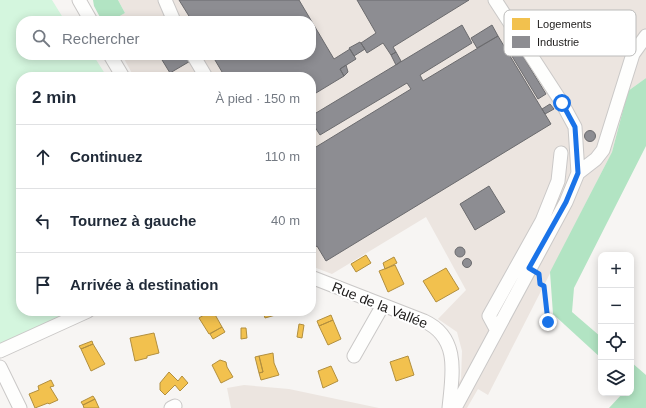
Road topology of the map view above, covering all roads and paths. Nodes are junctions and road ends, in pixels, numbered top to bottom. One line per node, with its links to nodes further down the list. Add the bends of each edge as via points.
1 (78, 0): 5 (street)
2 (165, 0): 6 (street)
3 (495, 0): 4 (street)
4 (504, 14)
5 (88, 16)
6 (172, 16)
7 (646, 36): 8 (street)
8 (636, 50)
9 (531, 56): 16 (street, via 575,127)
10 (632, 56): 16 (street, via 603,150)
11 (113, 60): 13 (street)
12 (196, 60): 14 (street)
13 (120, 72)
14 (203, 72)
15 (562, 153): 22 (street, via 558,181 542,220 489,316)
16 (578, 173): 17 (street, via 566,202)
17 (529, 268): 21 (path, via 539,274 540,284 544,286); 22 (street)
18 (316, 279): 19 (street, Rue de la Vallée)
19 (383, 305): 24 (street); 27 (street, Rue de la Vallée, via 430,324 442,334 452,362)
20 (77, 316): 23 (street)
21 (548, 322)
22 (496, 329): 28 (street)
23 (0, 351)
24 (354, 356)
25 (0, 367): 26 (street)
26 (20, 408)
27 (449, 408)
28 (455, 408)

